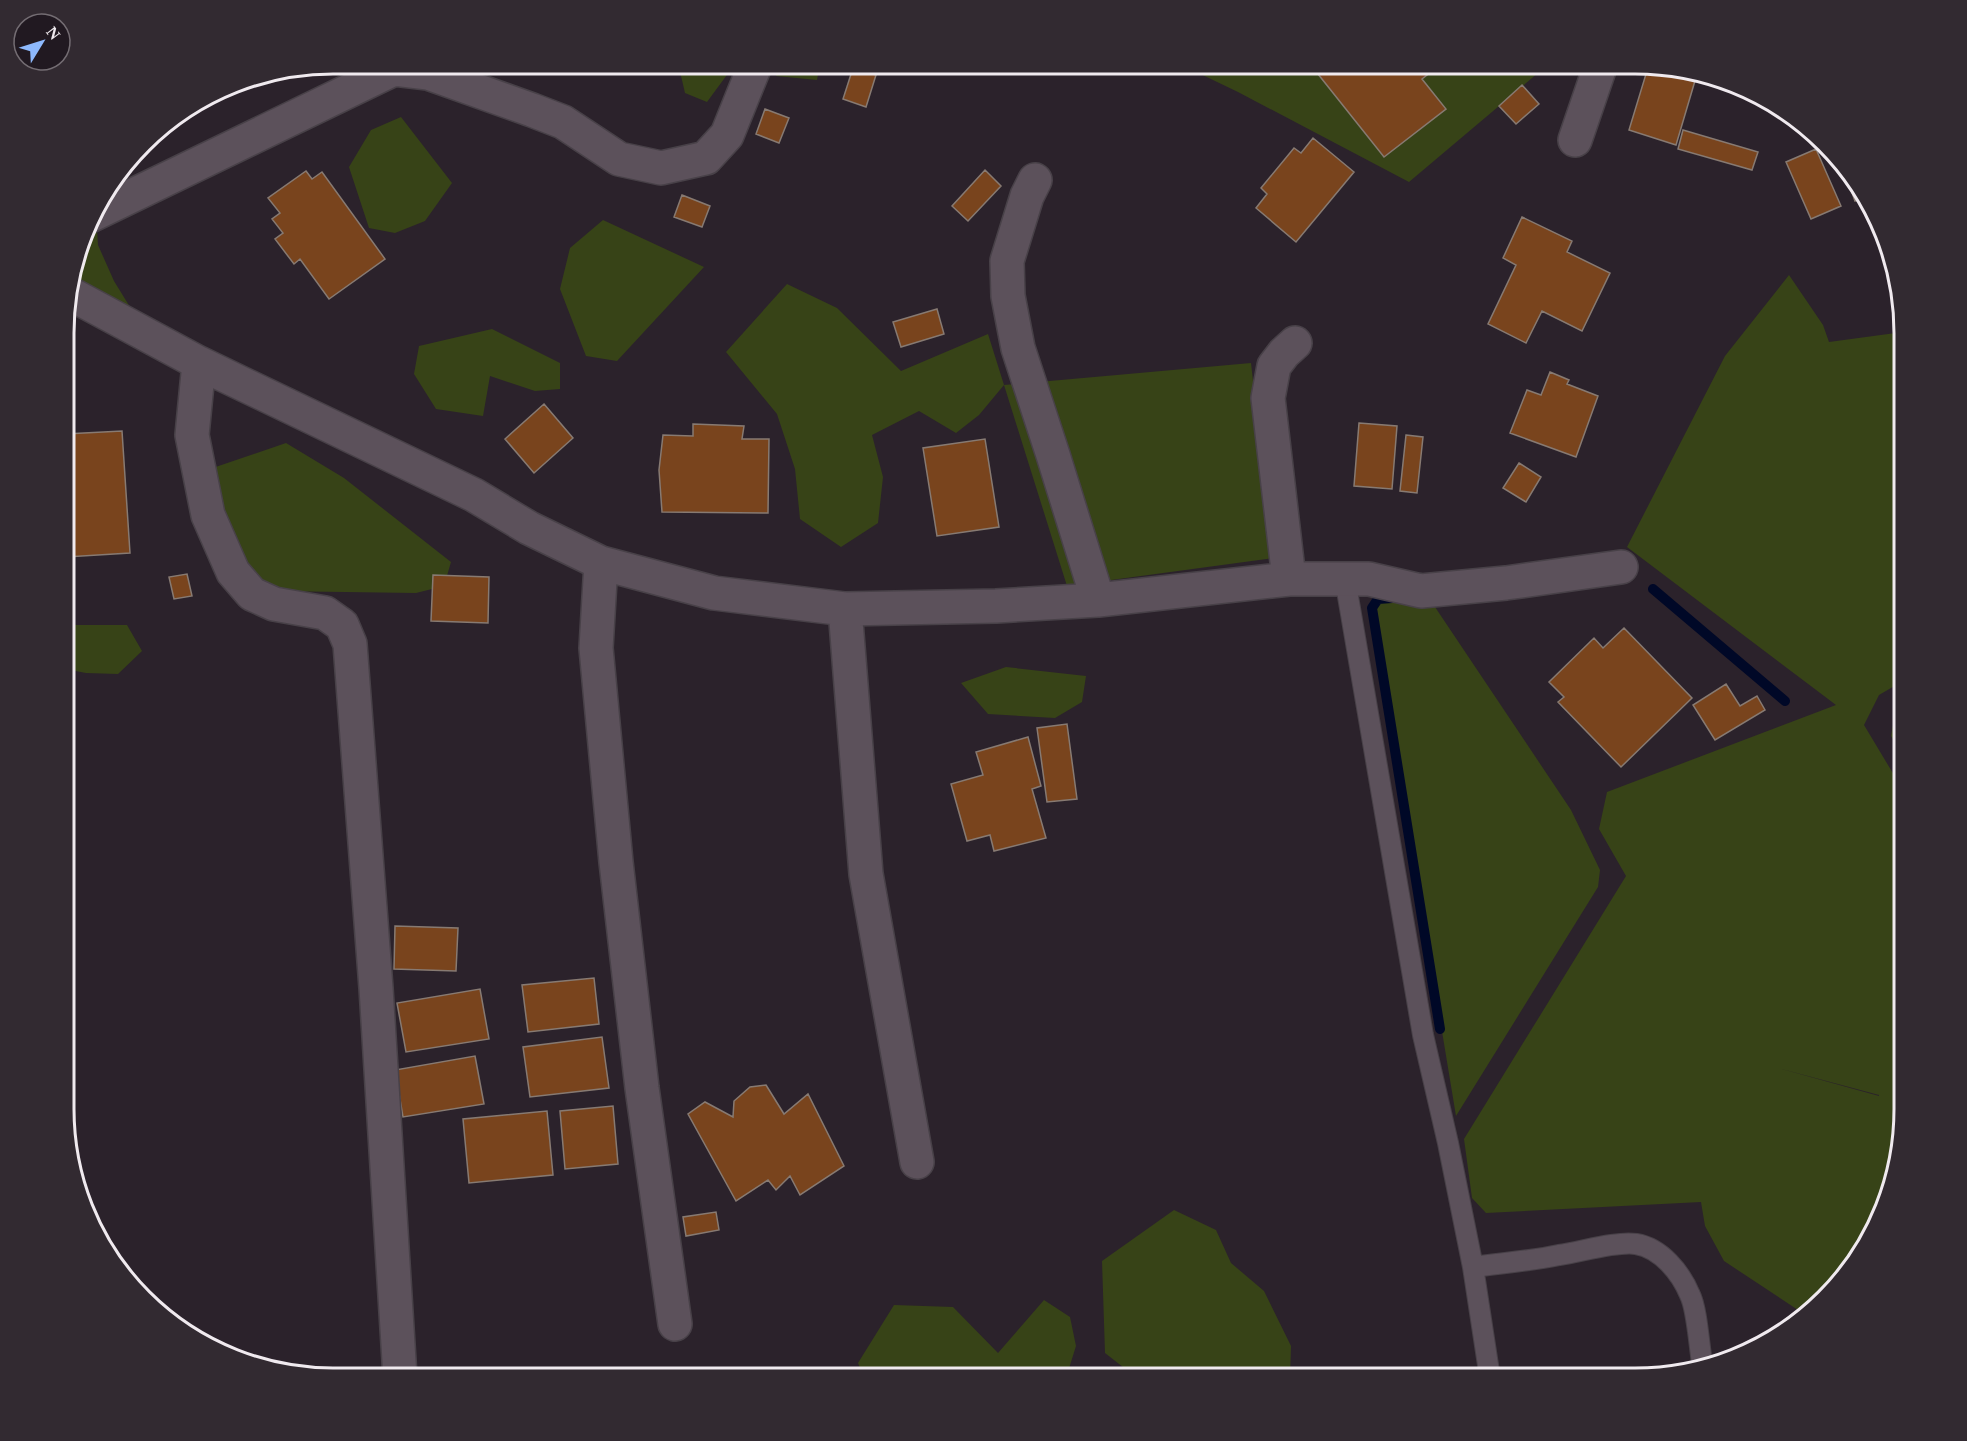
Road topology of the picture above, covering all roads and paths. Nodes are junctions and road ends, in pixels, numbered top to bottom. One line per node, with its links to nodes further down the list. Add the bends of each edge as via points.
1 (384, 74): 7 (street)
2 (431, 74): 3 (street, via 563,122 619,159 661,168 706,158 727,135)
3 (752, 74)
4 (1598, 74): 5 (street)
5 (1575, 141)
6 (1035, 180): 15 (street, via 1007,261 1008,296 1018,348)
7 (105, 209)
8 (76, 297): 10 (street)
9 (1295, 343): 13 (street, via 1274,366 1268,398)
10 (199, 363): 11 (street, via 474,495 529,528); 21 (street, via 192,435 208,515 232,572 252,594 267,601 325,613 342,625 350,644)
11 (601, 563): 16 (street, via 714,593); 19 (street, via 596,648 615,862)
12 (1621, 567): 14 (street, via 1421,591 1369,579)
13 (1289, 579): 14 (street); 15 (street)
14 (1346, 579): 18 (lane, via 1423,1035)
15 (1098, 600): 16 (street)
16 (845, 609): 17 (street, via 866,873)
17 (917, 1162)
18 (1473, 1267): 20 (lane, via 1624,1243 1649,1248 1677,1271 1691,1296); 22 (lane)
19 (675, 1324)
20 (1702, 1359)
21 (399, 1368)
22 (1488, 1368)

